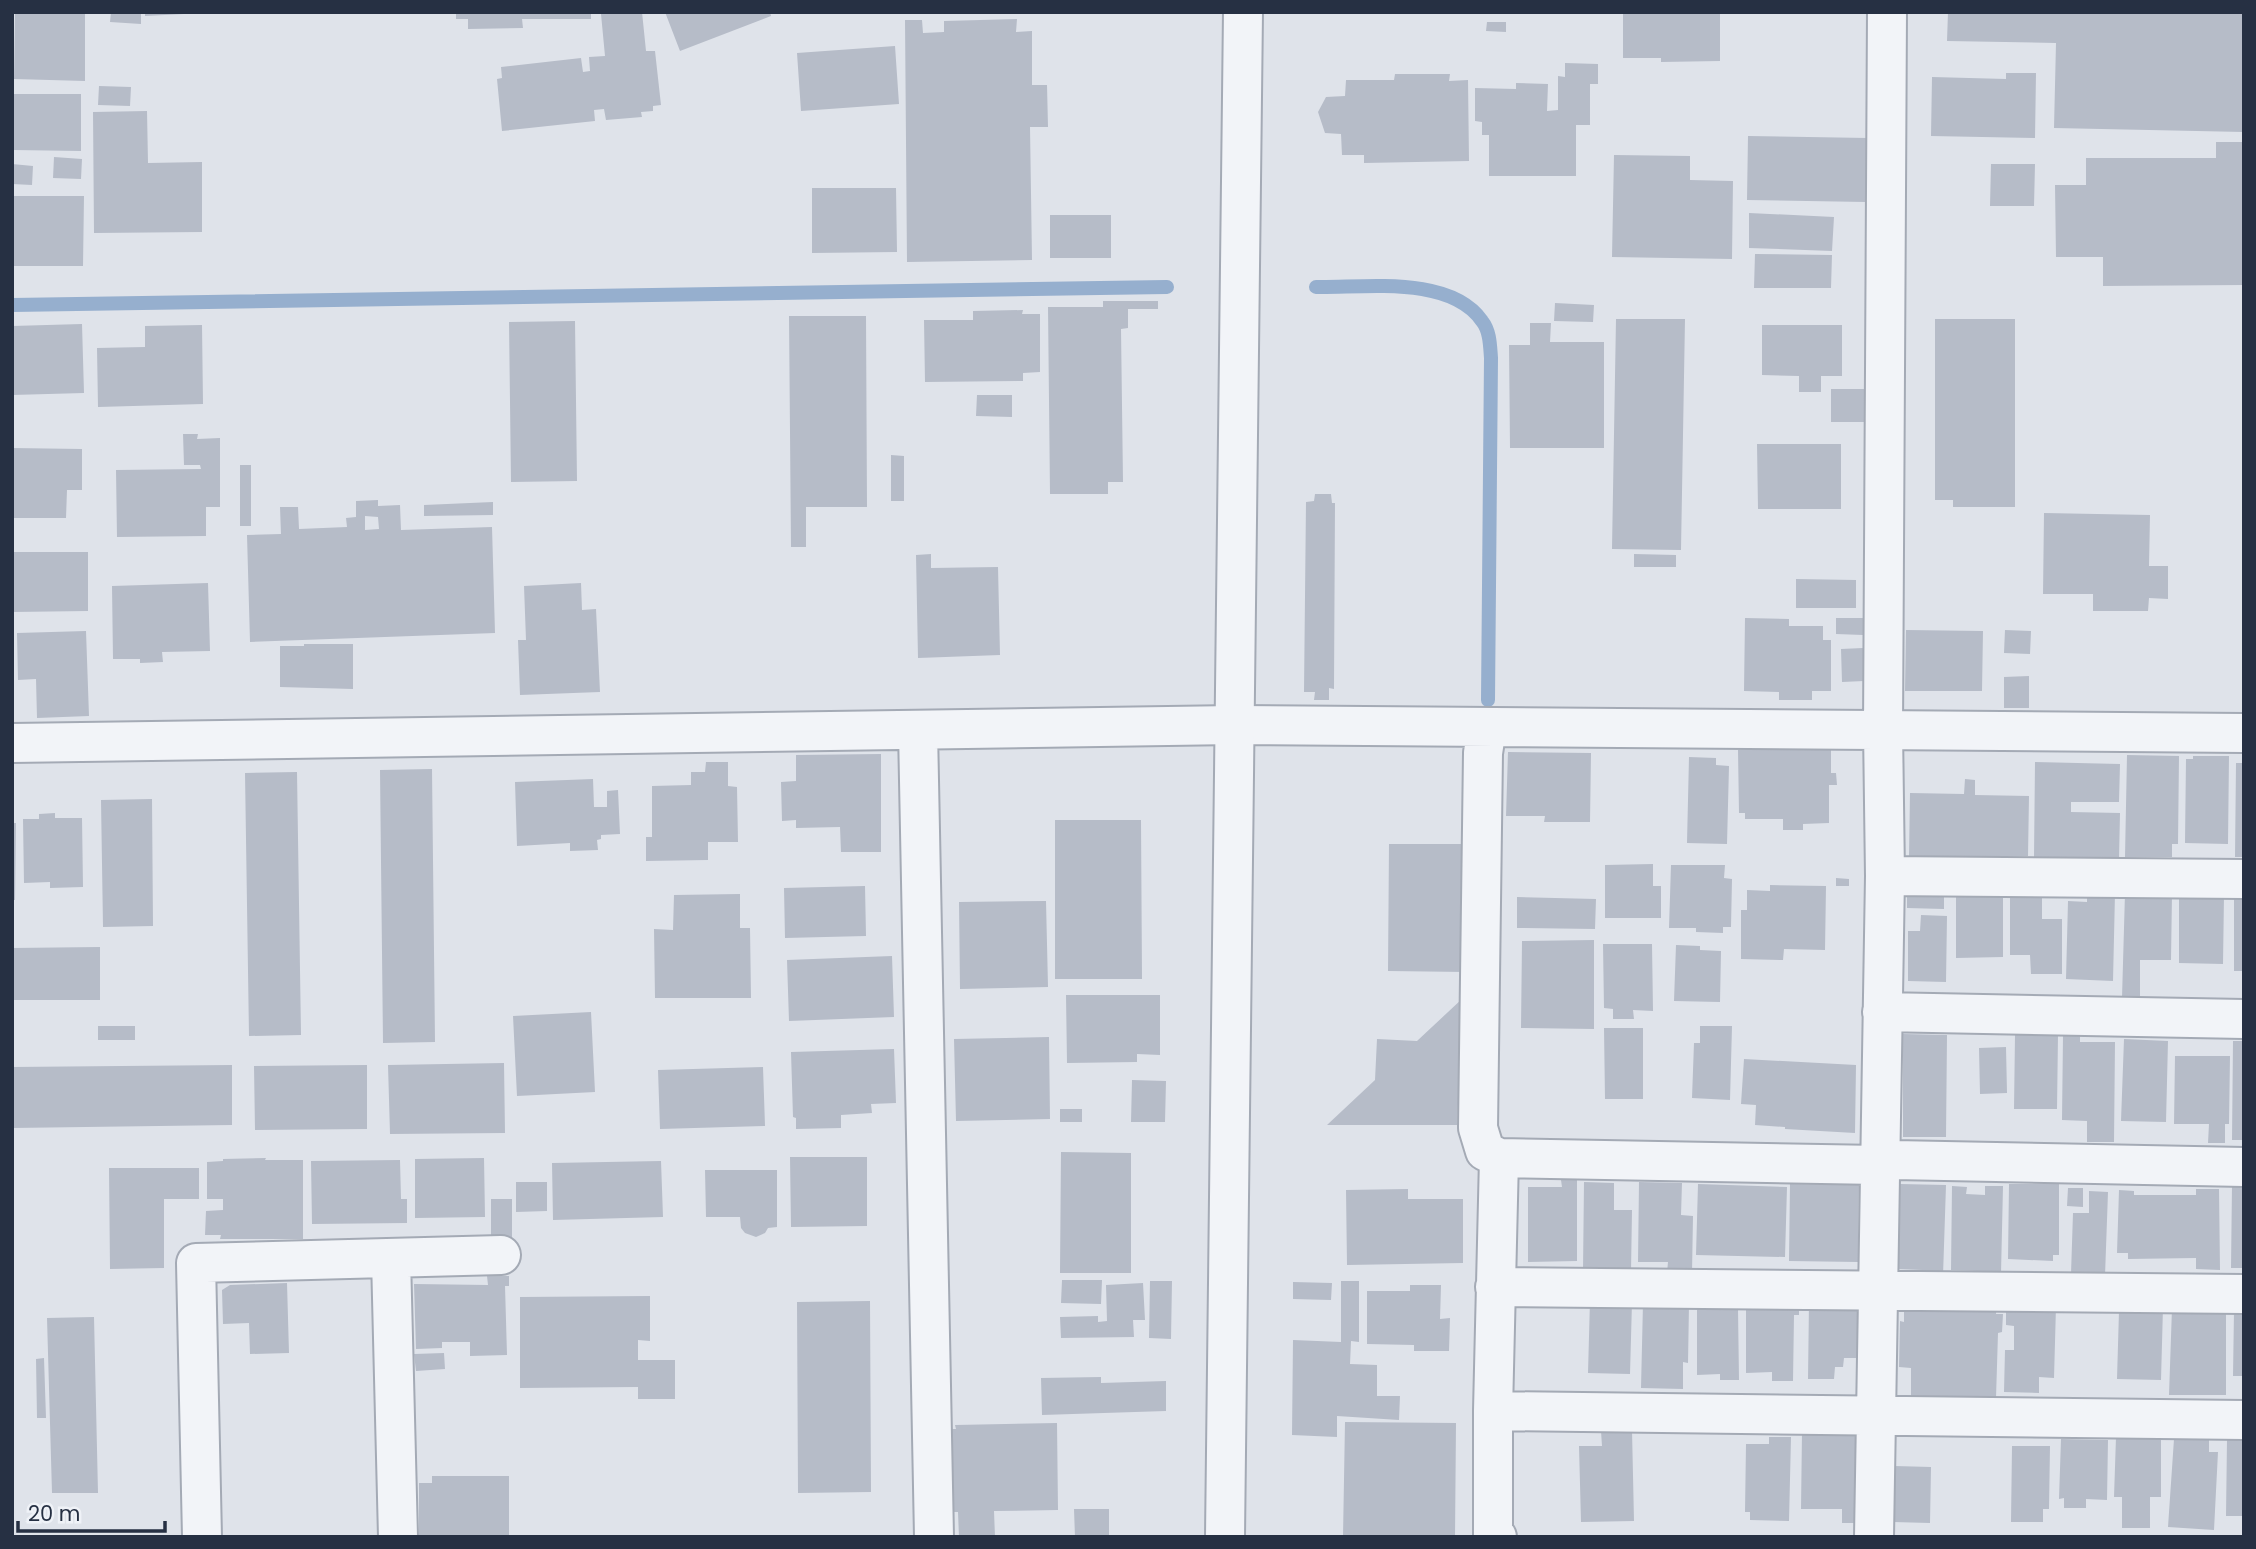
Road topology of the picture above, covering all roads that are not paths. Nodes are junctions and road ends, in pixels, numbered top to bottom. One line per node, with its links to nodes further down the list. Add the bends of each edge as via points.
1 (1243, 12): 3 (street)
2 (1887, 12): 5 (street)
3 (1235, 725): 4 (street); 6 (street); 27 (street)
4 (1487, 727): 5 (street); 13 (street, via 1478,1128 1485,1150)
5 (1883, 729): 7 (street); 9 (street)
6 (918, 730): 8 (street); 26 (street)
7 (2244, 733)
8 (12, 743)
9 (1885, 876): 10 (street); 11 (street)
10 (2244, 879)
11 (1882, 1012): 12 (street); 14 (street)
12 (2244, 1019)
13 (1499, 1158): 14 (street); 18 (street)
14 (1879, 1165): 15 (street, via 1894,1160); 19 (street)
15 (2244, 1167)
16 (501, 1255): 17 (street)
17 (391, 1258): 24 (street, via 196,1263); 25 (street)
18 (1495, 1287): 19 (street); 21 (street)
19 (1877, 1289): 20 (street); 22 (street)
20 (2244, 1294)
21 (1493, 1411): 22 (street); 28 (street, via 1493,1537)
22 (1875, 1417): 23 (street); 29 (street)
23 (2244, 1420)
24 (202, 1537)
25 (398, 1537)
26 (934, 1537)
27 (1225, 1537)
28 (1497, 1537)
29 (1874, 1537)

